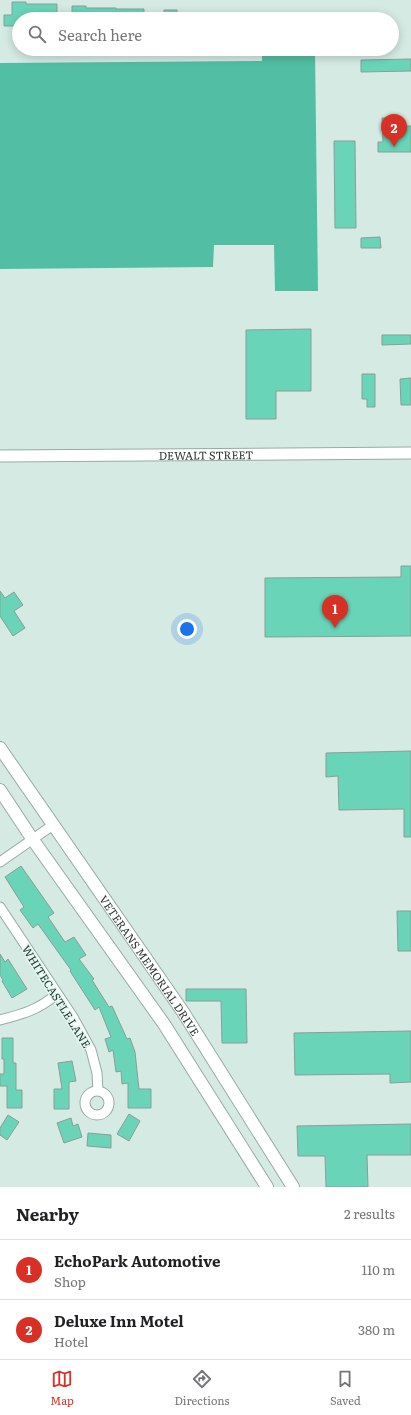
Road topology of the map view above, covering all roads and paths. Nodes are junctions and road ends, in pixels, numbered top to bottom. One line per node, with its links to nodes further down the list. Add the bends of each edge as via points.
1 (411, 453): 2 (street, DEWALT STREET)
2 (0, 456)
3 (0, 748): 5 (main road, VETERANS MEMORIAL DRIVE)
4 (0, 790): 6 (main road, VETERANS MEMORIAL DRIVE)
5 (53, 825): 6 (street); 10 (main road, VETERANS MEMORIAL DRIVE)
6 (33, 840): 7 (street); 12 (main road, VETERANS MEMORIAL DRIVE)
7 (0, 862)
8 (0, 907): 9 (street, WHITECASTLE LANE)
9 (57, 994): 11 (street, via 26,1014); 13 (street, WHITECASTLE LANE, via 91,1050 97,1073)
10 (183, 1012): 12 (main road); 15 (main road, VETERANS MEMORIAL DRIVE)
11 (0, 1020)
12 (164, 1024): 14 (main road, VETERANS MEMORIAL DRIVE)
13 (98, 1091)
14 (267, 1187)
15 (293, 1187)

